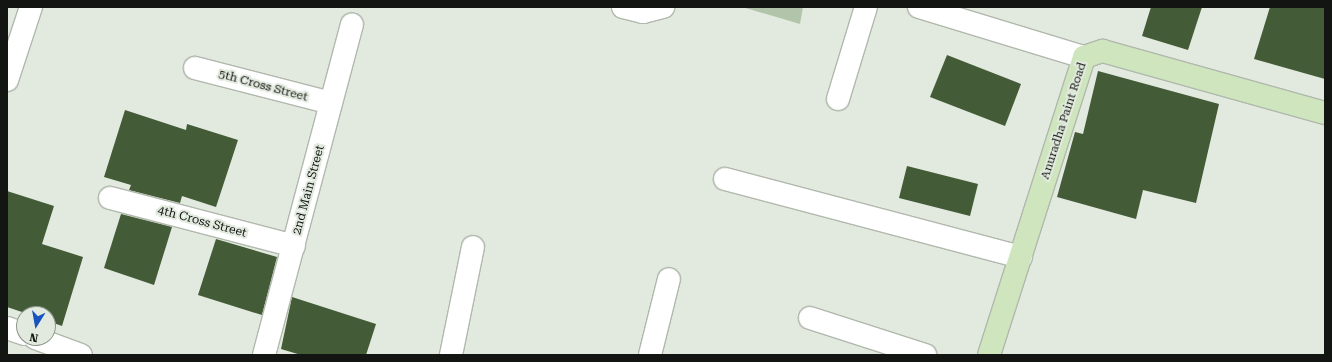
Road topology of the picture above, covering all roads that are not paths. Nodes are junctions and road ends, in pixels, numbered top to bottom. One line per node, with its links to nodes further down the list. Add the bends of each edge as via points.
1 (31, 7): 9 (street)
2 (623, 7): 3 (street, via 643,12)
3 (663, 7)
4 (866, 7): 10 (street)
5 (919, 7): 7 (street)
6 (352, 25): 11 (street, 2nd Main Street)
7 (1084, 57): 12 (street, Anuradha Paint Road, via 1103,51); 17 (street, Anuradha Paint Road)
8 (195, 68): 11 (street, 5th Cross Street)
9 (7, 80)
10 (838, 99)
11 (331, 103): 15 (street, 2nd Main Street)
12 (1325, 113)
13 (725, 179): 17 (street)
14 (110, 198): 15 (street, 4th Cross Street)
15 (294, 246): 22 (street, 2nd Main Street)
16 (473, 247): 23 (street)
17 (1021, 257): 26 (street, Anuradha Paint Road)
18 (670, 278): 24 (street)
19 (810, 318): 25 (street)
20 (56, 346): 21 (street)
21 (81, 355)
22 (264, 355)
23 (451, 355)
24 (650, 355)
25 (925, 355)
26 (989, 355)

